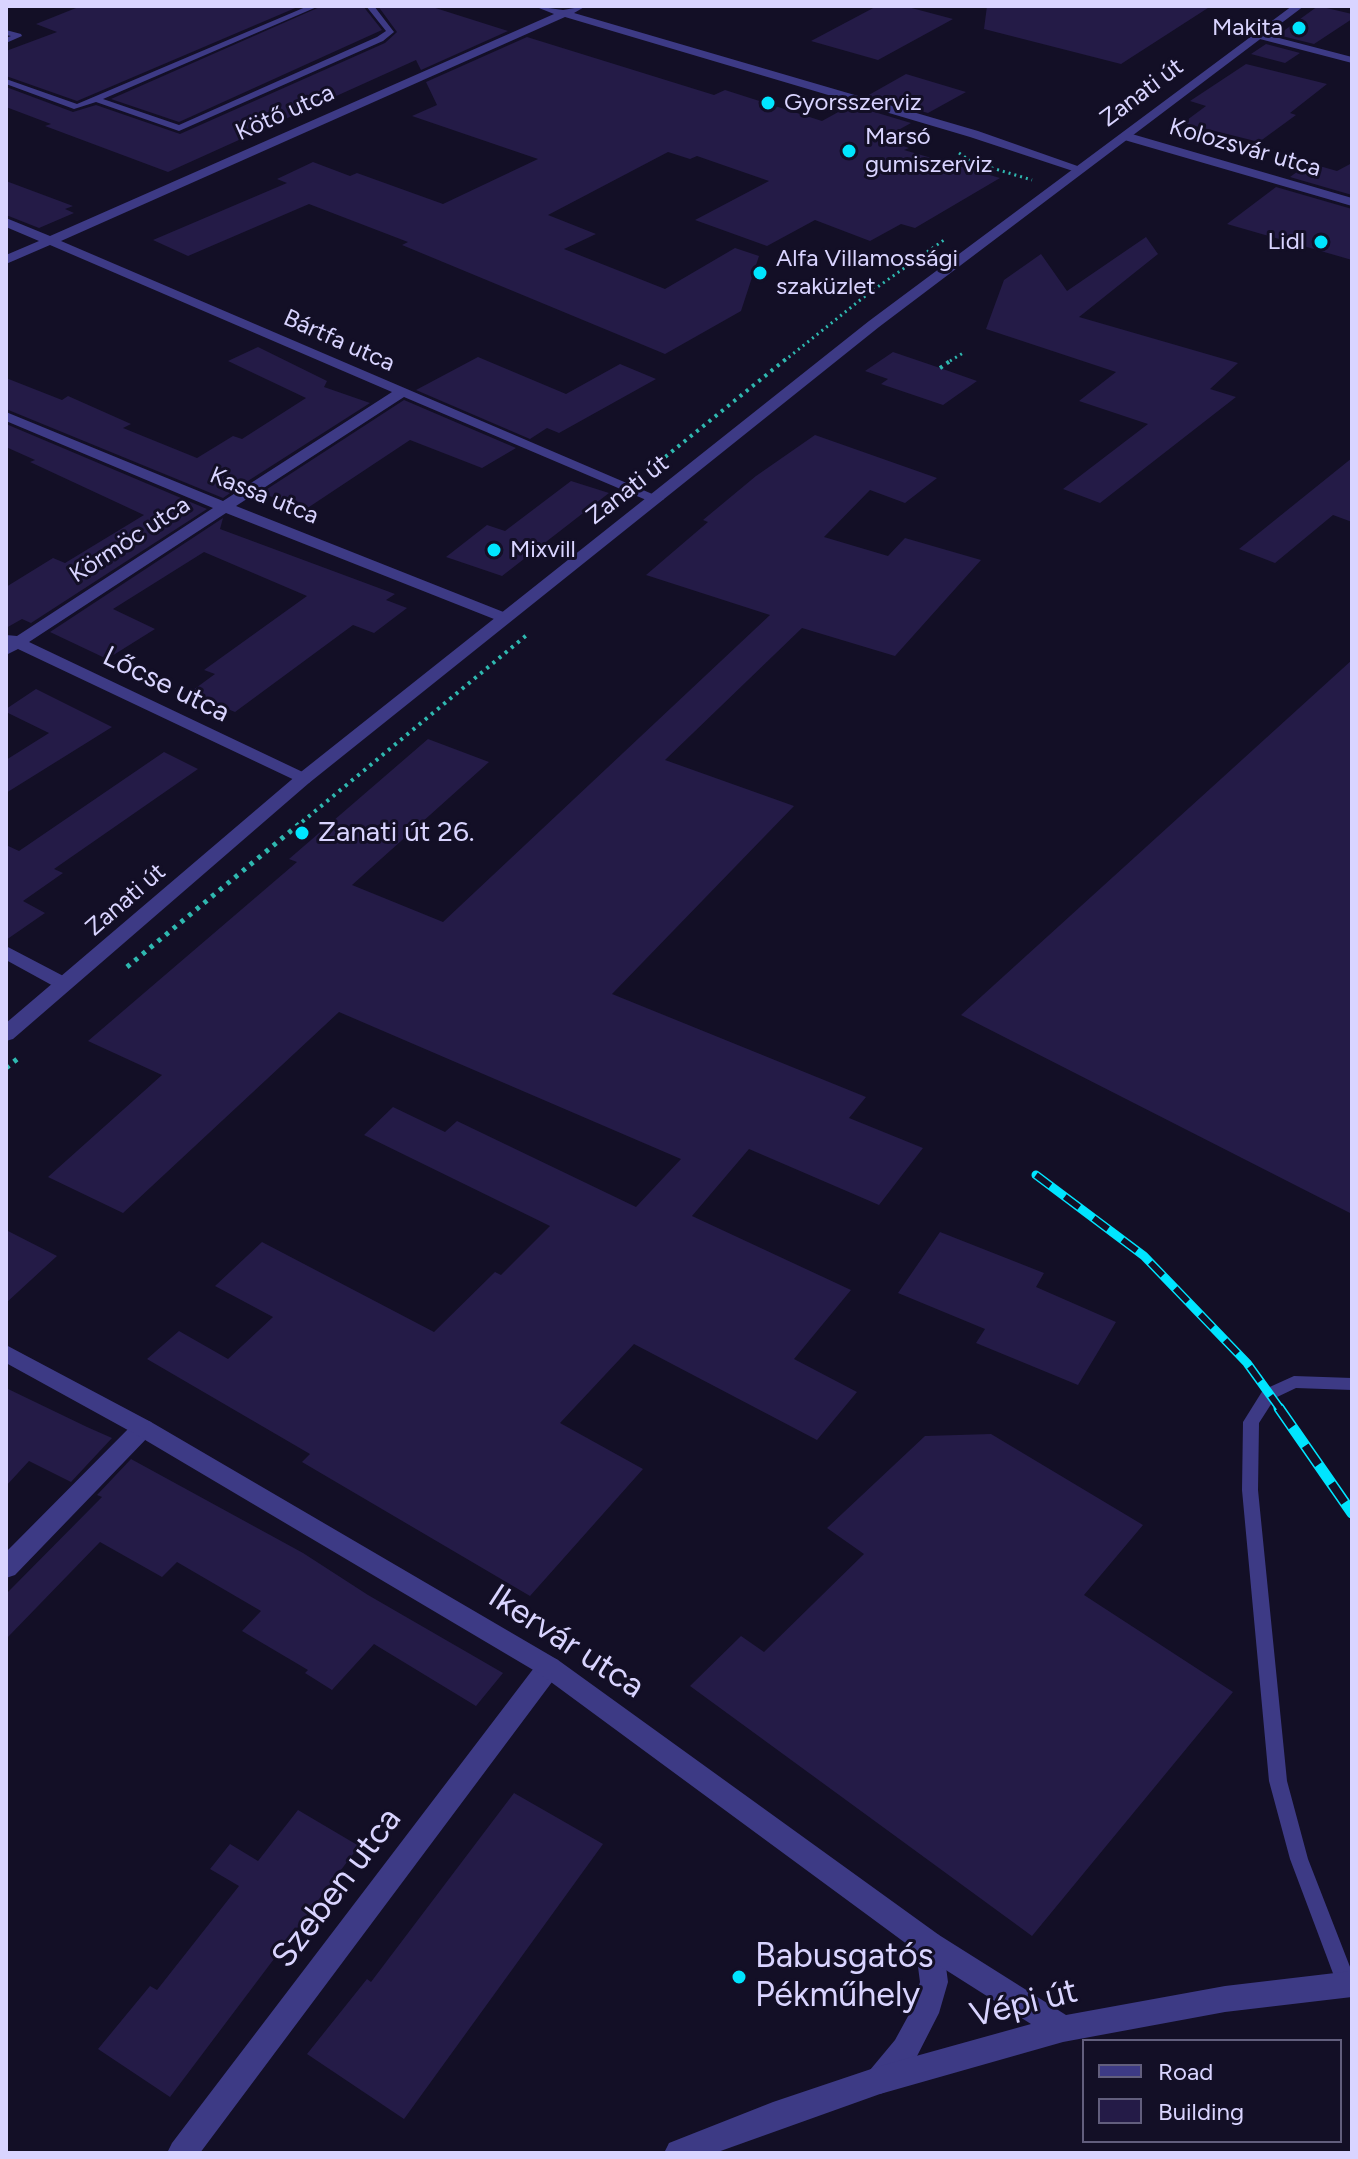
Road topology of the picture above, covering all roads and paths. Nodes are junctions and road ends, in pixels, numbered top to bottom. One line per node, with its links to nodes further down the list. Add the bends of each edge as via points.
1 (315, 6): 12 (lane)
2 (370, 6): 12 (lane, via 390,32 380,39 179,128)
3 (539, 6): 6 (street)
4 (581, 6): 6 (street, Kötő utca)
5 (1299, 6): 8 (street, Zanati út)
6 (564, 14): 14 (street); 17 (street, Kötő utca)
7 (6, 32): 9 (lane, via 18,36)
8 (1260, 36): 10 (street); 13 (street, Zanati út)
9 (6, 41)
10 (1352, 60)
11 (6, 81): 12 (lane, via 77,107)
12 (96, 99)
13 (1125, 136): 14 (street, Zanati út); 15 (street, Kolozsvár utca)
14 (1080, 169): 23 (street, Zanati út, via 874,324)
15 (1352, 202)
16 (6, 222): 17 (street, Bártfa utca)
17 (52, 239): 18 (street, Kötő utca); 21 (street, Bártfa utca)
18 (6, 260)
19 (963, 353): 20 (path)
20 (940, 368)
21 (401, 392): 23 (street, Bártfa utca); 24 (street, Körmöc utca)
22 (6, 416): 24 (street, Kassa utca)
23 (656, 499): 25 (street, Zanati út)
24 (224, 507): 25 (street, Kassa utca); 27 (street, Körmöc utca)
25 (505, 618): 28 (street, Zanati út)
26 (534, 629): 30 (path)
27 (10, 643): 28 (street, Lőcse utca)
28 (303, 779): 31 (street, Zanati út)
29 (6, 952): 31 (street)
30 (117, 976)
31 (64, 984): 32 (street, Zanati út)
32 (6, 1034)
33 (31, 1048): 34 (path)
34 (6, 1068)
35 (6, 1353): 37 (street, Ikervár utca)
36 (1352, 1384): 41 (lane, via 1294,1382 1269,1394 1251,1422 1250,1481 1278,1781 1299,1859)
37 (143, 1428): 38 (street); 39 (street, Ikervár utca)
38 (6, 1568)
39 (549, 1667): 40 (street, Ikervár utca); 44 (street, Szeben utca)
40 (929, 1944): 42 (street, Ikervár utca); 43 (street, via 934,1982 925,2013 905,2050)
41 (1350, 1984): 42 (street, Vépi út, via 1225,1999)
42 (1063, 2029): 43 (street, Vépi út)
43 (880, 2080): 45 (street, Vépi út)
44 (182, 2153)
45 (679, 2153)

